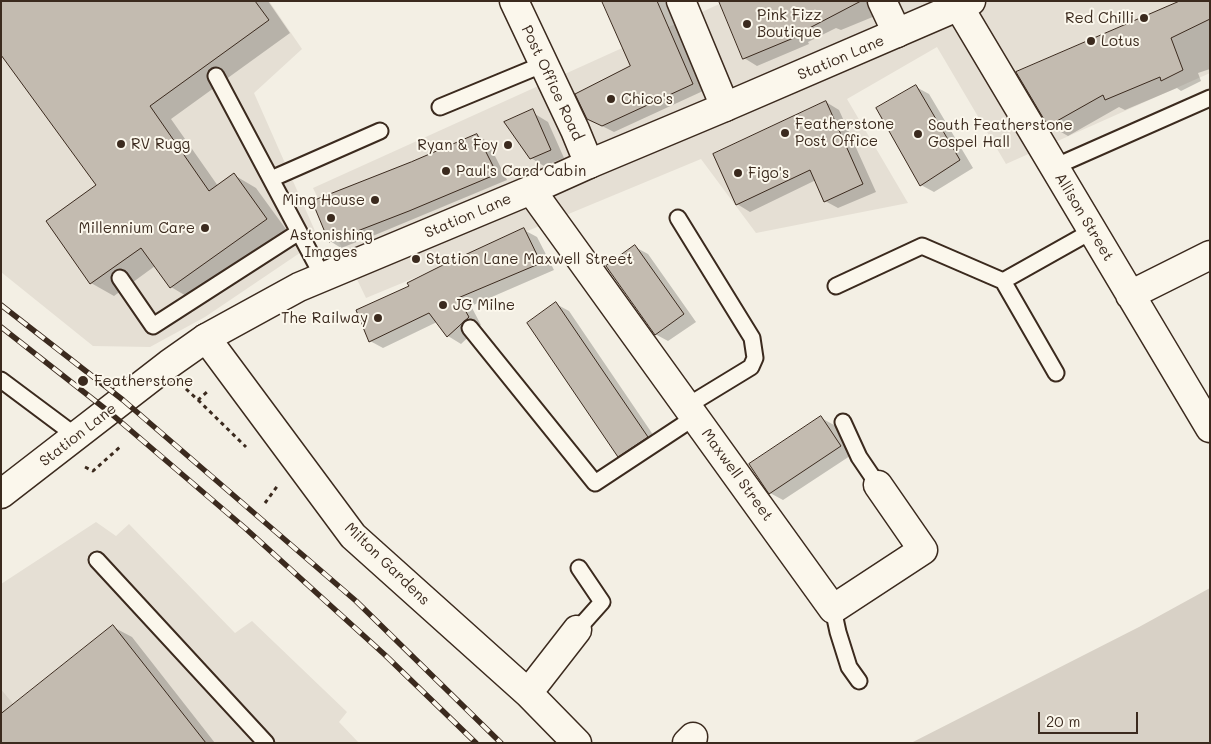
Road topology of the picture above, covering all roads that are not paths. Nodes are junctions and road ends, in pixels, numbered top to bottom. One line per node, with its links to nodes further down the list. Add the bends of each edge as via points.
1 (514, 1): 6 (street, Post Office Road)
2 (681, 1): 10 (street)
3 (882, 1): 5 (street)
4 (965, 4): 5 (street, Station Lane); 13 (street, Allison Street)
5 (897, 33): 10 (street, Station Lane)
6 (544, 64): 9 (lane); 12 (street, Post Office Road)
7 (216, 76): 14 (lane)
8 (1210, 98): 13 (lane)
9 (440, 107)
10 (725, 108): 12 (street, Station Lane)
11 (380, 131): 14 (lane)
12 (589, 164): 15 (street, Station Lane)
13 (1054, 167): 17 (street, Allison Street)
14 (271, 179): 18 (lane)
15 (531, 190): 20 (street, Station Lane); 29 (street, Maxwell Street)
16 (678, 218): 29 (lane, via 752,338 755,358 752,367)
17 (1092, 231): 22 (lane); 24 (street, Allison Street)
18 (299, 232): 20 (lane); 21 (lane, via 153,326)
19 (1210, 255): 24 (street)
20 (323, 277): 26 (street, Station Lane)
21 (120, 278)
22 (1003, 281): 23 (lane, via 922,246); 27 (lane)
23 (836, 286)
24 (1130, 295): 31 (street, Allison Street)
25 (470, 328): 29 (lane, via 594,483)
26 (206, 338): 32 (street, Station Lane); 40 (street, Milton Gardens, via 353,536)
27 (1056, 374)
28 (1, 380): 32 (lane)
29 (691, 412): 37 (street, Maxwell Street)
30 (843, 422): 33 (lane, via 859,457)
31 (1210, 428)
32 (76, 436): 34 (street, Station Lane)
33 (878, 485): 37 (street, via 923,550)
34 (1, 494)
35 (97, 560): 41 (lane)
36 (579, 568): 38 (lane, via 602,602)
37 (834, 609): 39 (lane, via 838,632)
38 (577, 630): 40 (street)
39 (859, 681)
40 (528, 693): 42 (street, Milton Gardens)
41 (266, 743)
42 (577, 743)

